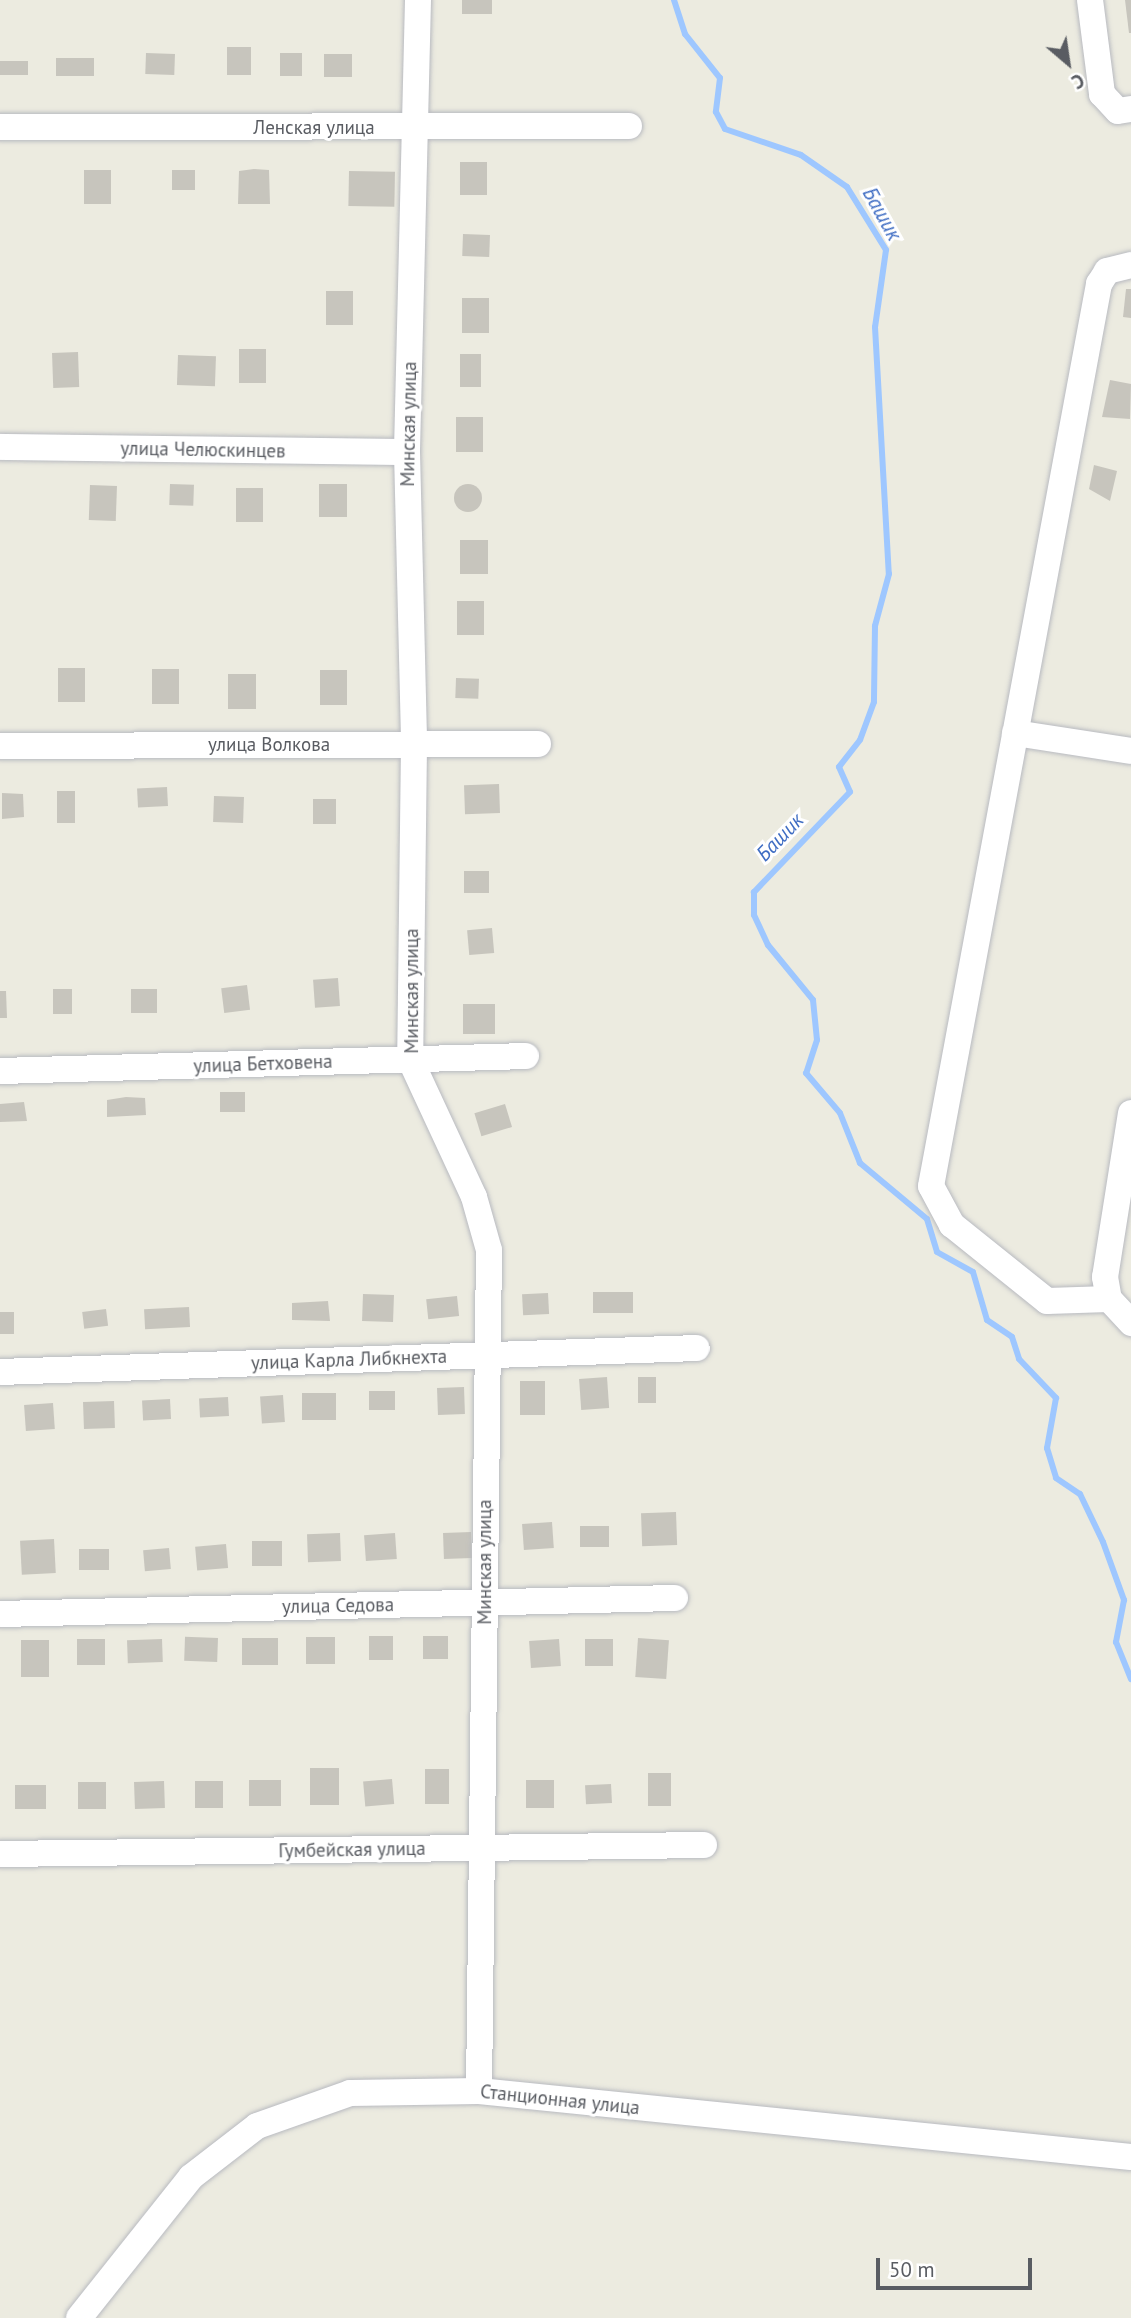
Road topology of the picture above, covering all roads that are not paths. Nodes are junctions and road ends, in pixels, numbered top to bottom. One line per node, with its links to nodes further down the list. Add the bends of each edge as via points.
1 (418, 0): 6 (street, Минская улица)
2 (1090, 0): 3 (street, via 1102,94 1118,111)
3 (1131, 109)
4 (629, 125): 6 (street, Ленская улица)
5 (0, 127): 6 (street, Ленская улица)
6 (416, 128): 9 (street, Минская улица)
7 (1131, 265): 10 (street, via 1107,271 1099,284)
8 (0, 447): 9 (street, улица Челюскинцев)
9 (407, 452): 12 (street, Минская улица)
10 (1014, 733): 14 (street); 19 (street, via 932,1186 952,1225 1047,1301)
11 (538, 744): 12 (street, улица Волкова)
12 (414, 745): 13 (street, улица Волкова); 16 (street, Минская улица)
13 (0, 746)
14 (1131, 751)
15 (526, 1056): 16 (street, улица Бетховена)
16 (410, 1059): 17 (street, улица Бетховена); 22 (street, Минская улица, via 474,1197 489,1250)
17 (0, 1071)
18 (1131, 1113): 19 (street, via 1105,1277)
19 (1109, 1299): 20 (street)
20 (1130, 1321)
21 (697, 1348): 22 (street, улица Карла Либкнехта)
22 (485, 1355): 23 (street, улица Карла Либкнехта); 25 (street, Минская улица)
23 (0, 1372)
24 (675, 1598): 25 (street, улица Седова)
25 (485, 1602): 26 (street, улица Седова); 28 (street, Минская улица)
26 (0, 1614)
27 (704, 1845): 28 (street, Гумбейская улица)
28 (485, 1848): 29 (street, Гумбейская улица); 30 (street, Минская улица)
29 (0, 1854)
30 (479, 2091): 31 (street, Станционная улица); 32 (street, Станционная улица, via 350,2093 257,2126 191,2177)
31 (1131, 2157)
32 (79, 2318)

